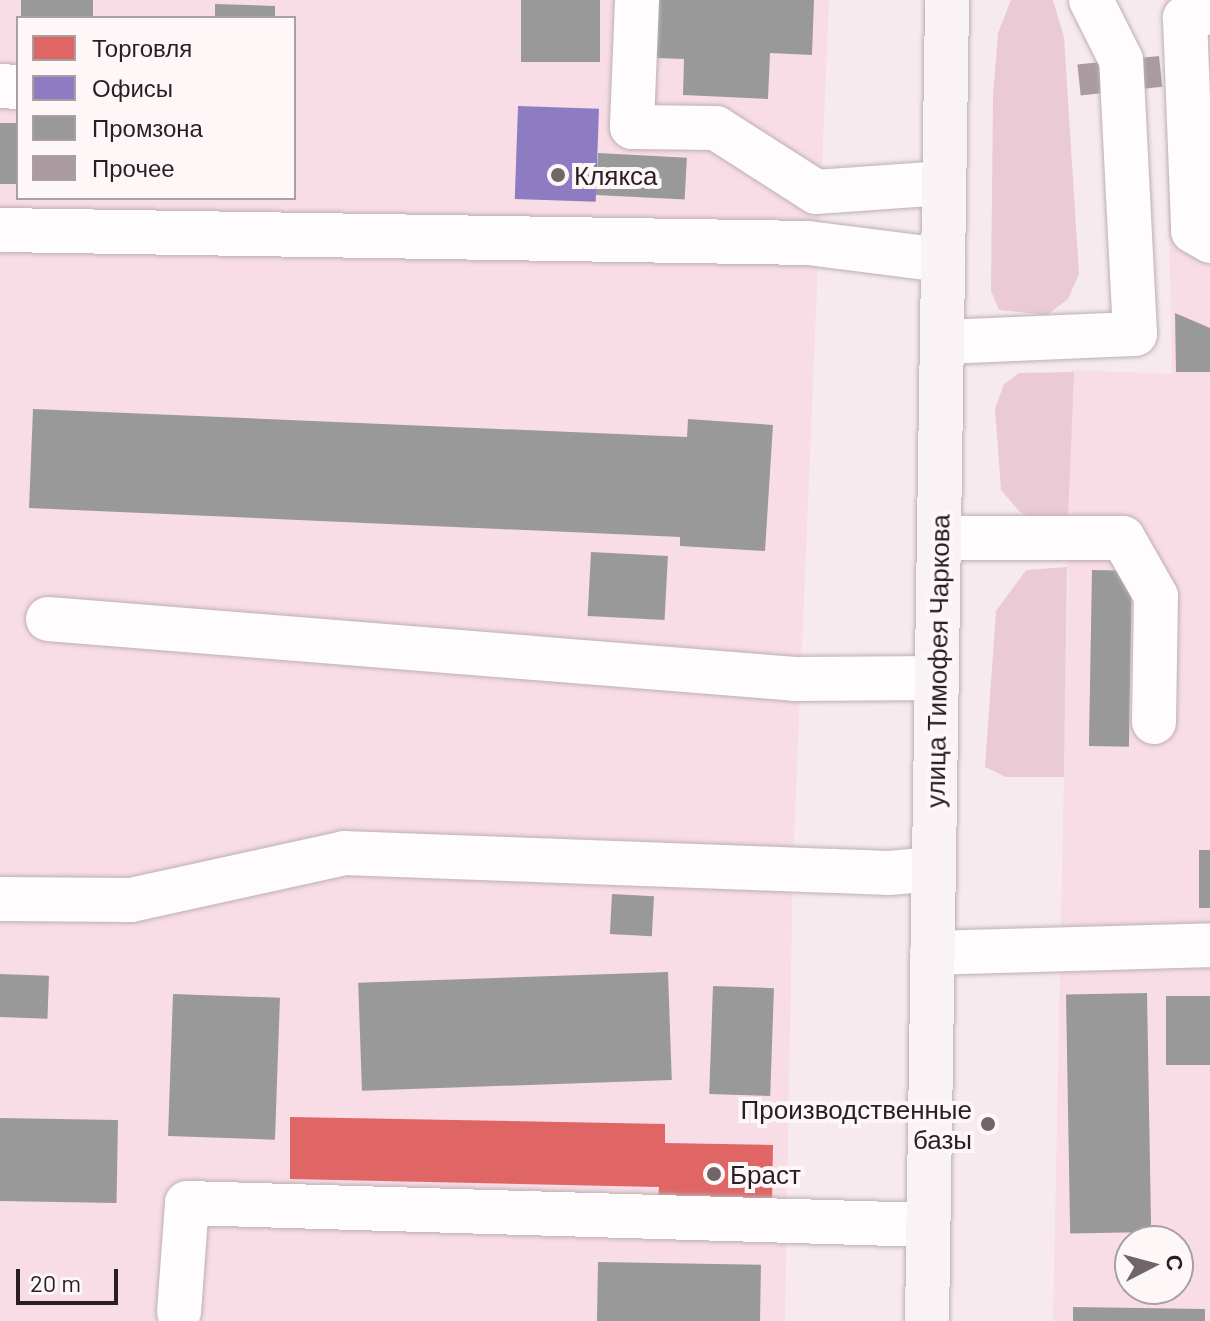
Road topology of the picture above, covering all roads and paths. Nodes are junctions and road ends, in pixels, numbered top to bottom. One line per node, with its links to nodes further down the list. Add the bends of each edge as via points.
1 (637, 0): 5 (lane, via 632,127 716,128 816,192)
2 (947, 0): 5 (main road, улица Тимофея Чаркова)
3 (1091, 0): 9 (lane, via 1121,60 1135,334)
4 (1210, 12): 7 (lane, via 1185,18 1193,231)
5 (944, 183): 8 (main road, улица Тимофея Чаркова)
6 (0, 230): 8 (lane, via 808,243)
7 (1210, 241)
8 (943, 260): 9 (main road, улица Тимофея Чаркова)
9 (942, 342): 10 (main road, улица Тимофея Чаркова)
10 (939, 538): 12 (main road, улица Тимофея Чаркова); 13 (lane, via 1123,538 1156,596)
11 (48, 619): 12 (lane, via 795,679)
12 (937, 678): 14 (main road, улица Тимофея Чаркова)
13 (1154, 722)
14 (934, 869): 15 (lane, via 889,873 344,853 131,900); 17 (main road, улица Тимофея Чаркова)
15 (0, 899)
16 (1210, 945): 17 (lane)
17 (932, 953): 18 (main road, улица Тимофея Чаркова)
18 (928, 1225): 19 (lane, via 187,1203); 20 (main road, улица Тимофея Чаркова)
19 (179, 1312)
20 (927, 1321)

